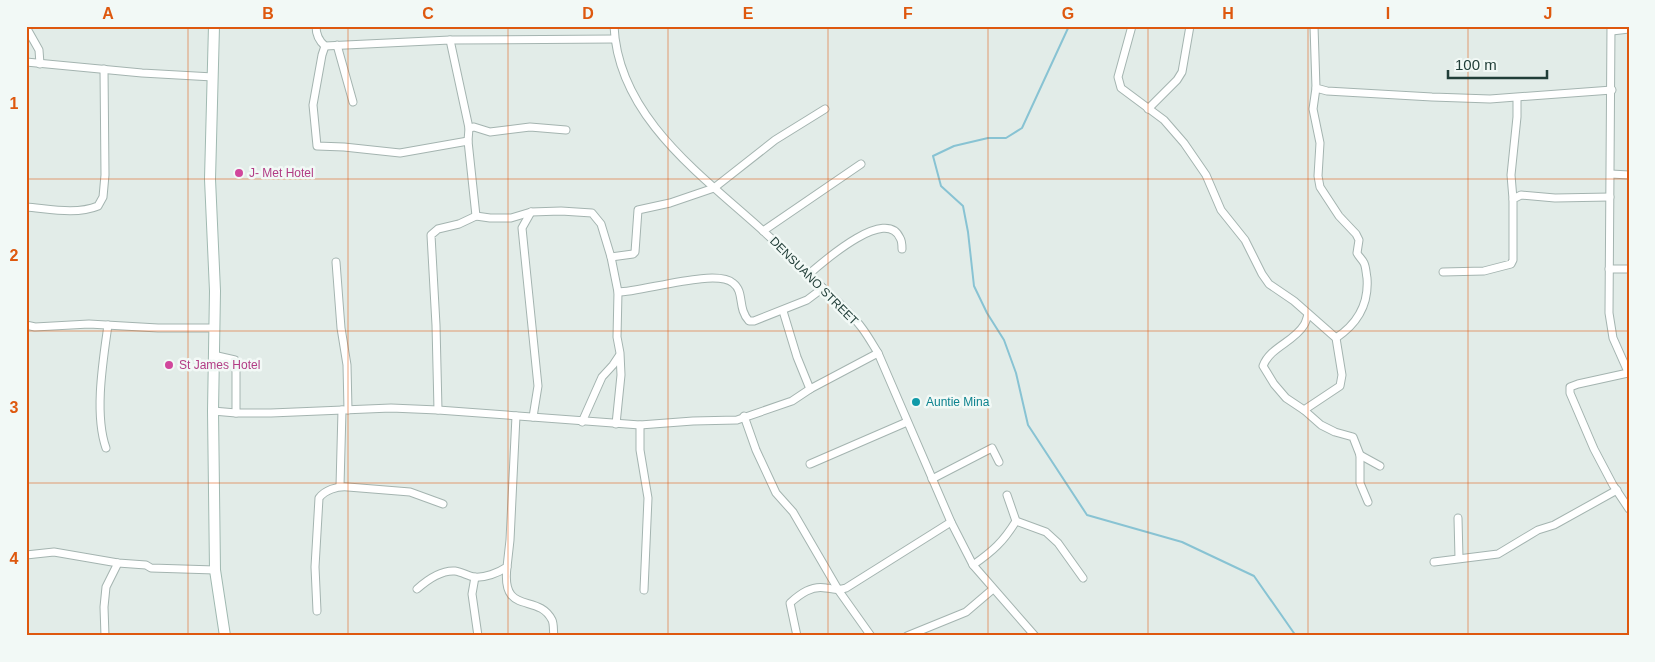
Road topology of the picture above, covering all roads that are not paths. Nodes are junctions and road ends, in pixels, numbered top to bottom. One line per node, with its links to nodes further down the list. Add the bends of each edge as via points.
1 (214, 26): 17 (street)
2 (316, 26): 13 (street, via 316,33)
3 (614, 26): 10 (street, DENSUANO STREET)
4 (1132, 26): 23 (street, via 1118,78 1121,88)
5 (1190, 26): 23 (street, via 1182,72)
6 (1314, 26): 18 (street)
7 (26, 27): 15 (street, via 39,50)
8 (1612, 29): 9 (street); 19 (street)
9 (1629, 30)
10 (614, 39): 11 (street); 30 (street, DENSUANO STREET, via 623,73 641,110 669,144)
11 (450, 40): 12 (street); 24 (street)
12 (336, 45): 13 (street); 21 (street)
13 (325, 46): 26 (street, via 313,105 317,146 400,153)
14 (26, 62): 15 (street)
15 (40, 64): 16 (street)
16 (104, 69): 17 (street); 33 (street, via 105,175 103,197 98,206 66,211)
17 (213, 77): 52 (street, via 210,179)
18 (1316, 88): 20 (street, via 1432,97); 53 (street, via 1313,109 1320,143 1320,187 1339,216 1356,234 1359,240 1357,253 1364,264 1367,280 1362,311 1346,332)
19 (1612, 90): 20 (street); 28 (street)
20 (1517, 98): 32 (street, via 1511,175)
21 (353, 102)
22 (825, 109): 30 (street, via 775,140)
23 (1148, 109): 49 (street, via 1164,120 1184,143 1206,175 1221,210 1244,240 1269,284)
24 (470, 128): 25 (street, via 490,132 530,127); 26 (street)
25 (566, 130)
26 (468, 141): 35 (street)
27 (861, 164): 38 (street)
28 (1611, 174): 29 (street); 31 (street)
29 (1629, 175)
30 (714, 188): 38 (street, DENSUANO STREET); 40 (street, via 638,210 633,254)
31 (1610, 197): 32 (street, via 1521,195); 42 (street)
32 (1513, 199): 44 (street, via 1511,264 1484,271)
33 (26, 207)
34 (531, 212): 36 (street); 37 (street); 40 (street, via 592,213 601,224)
35 (476, 216): 36 (street); 60 (street, via 438,229 431,235)
36 (511, 218): 37 (street)
37 (522, 228): 66 (street, via 538,386)
38 (763, 231): 45 (street, DENSUANO STREET)
39 (902, 249): 45 (street, via 900,237 893,230 871,230)
40 (611, 257): 47 (street)
41 (336, 262): 59 (street, via 347,365)
42 (1610, 269): 43 (street); 57 (street, via 1609,312 1614,338)
43 (1629, 269)
44 (1443, 272)
45 (809, 274): 46 (street, DENSUANO STREET)
46 (823, 288): 48 (street); 55 (street, DENSUANO STREET, via 862,328)
47 (618, 292): 48 (street, via 724,278 733,282 740,291 741,308 749,321); 54 (street)
48 (783, 311): 58 (street)
49 (1308, 314): 53 (street); 61 (street, via 1303,327 1265,360 1263,366 1286,398)
50 (26, 325): 51 (street)
51 (108, 325): 52 (street); 71 (street, via 100,413 101,434)
52 (215, 328): 56 (street)
53 (1336, 338): 61 (street, via 1342,375 1340,386)
54 (620, 353): 67 (street, via 602,377); 69 (street)
55 (878, 353): 58 (street); 68 (street, DENSUANO STREET)
56 (214, 355): 62 (street); 63 (street, via 235,360)
57 (1628, 373): 78 (street, via 1570,387 1594,449)
58 (810, 389): 65 (street, via 792,401)
59 (345, 410): 60 (street); 63 (street); 77 (street)
60 (438, 410): 64 (street)
61 (1304, 410): 72 (street, via 1321,425 1353,437)
62 (213, 411): 63 (street); 92 (street)
63 (236, 413)
64 (516, 416): 66 (street); 91 (street)
65 (744, 416): 70 (street, via 737,420); 98 (street, via 776,494 793,512)
66 (533, 417): 67 (street)
67 (582, 422): 69 (street)
68 (907, 422): 74 (street); 76 (street, DENSUANO STREET)
69 (616, 424): 70 (street)
70 (640, 425): 97 (street, via 640,450 648,498)
71 (106, 448)
72 (1360, 455): 75 (street); 80 (street, via 1360,483)
73 (999, 462): 76 (street, via 992,448)
74 (810, 464)
75 (1380, 466)
76 (932, 479): 85 (street, DENSUANO STREET)
77 (340, 486): 81 (street, via 410,492); 99 (street, via 319,498 315,567)
78 (1616, 490): 82 (street); 87 (street, via 1498,554)
79 (1007, 494): 84 (street)
80 (1368, 502)
81 (442, 504)
82 (1629, 509)
83 (1458, 518): 87 (street)
84 (1016, 521): 90 (street, via 1006,538); 94 (street, via 1046,532)
85 (951, 522): 90 (street, DENSUANO STREET); 98 (street)
86 (26, 555): 89 (street, via 54,552)
87 (1459, 558): 88 (street)
88 (1434, 562)
89 (118, 563): 92 (street, via 151,568); 100 (street, via 106,587)
90 (973, 565): 96 (street, DENSUANO STREET)
91 (507, 567): 93 (street, via 498,573); 103 (street, via 505,581 512,597 545,610 553,622)
92 (214, 570): 101 (street)
93 (475, 577): 95 (street, via 455,571 433,577); 102 (street, via 472,594)
94 (1084, 578)
95 (417, 589)
96 (993, 589): 106 (street, via 966,612); 107 (street, DENSUANO STREET)
97 (644, 590)
98 (839, 591): 104 (street, via 812,588 790,603); 105 (street)
99 (317, 611)
100 (105, 636)
101 (225, 636)
102 (478, 636)
103 (554, 636)
104 (798, 636)
105 (871, 636)
106 (907, 636)
107 (1035, 636)

